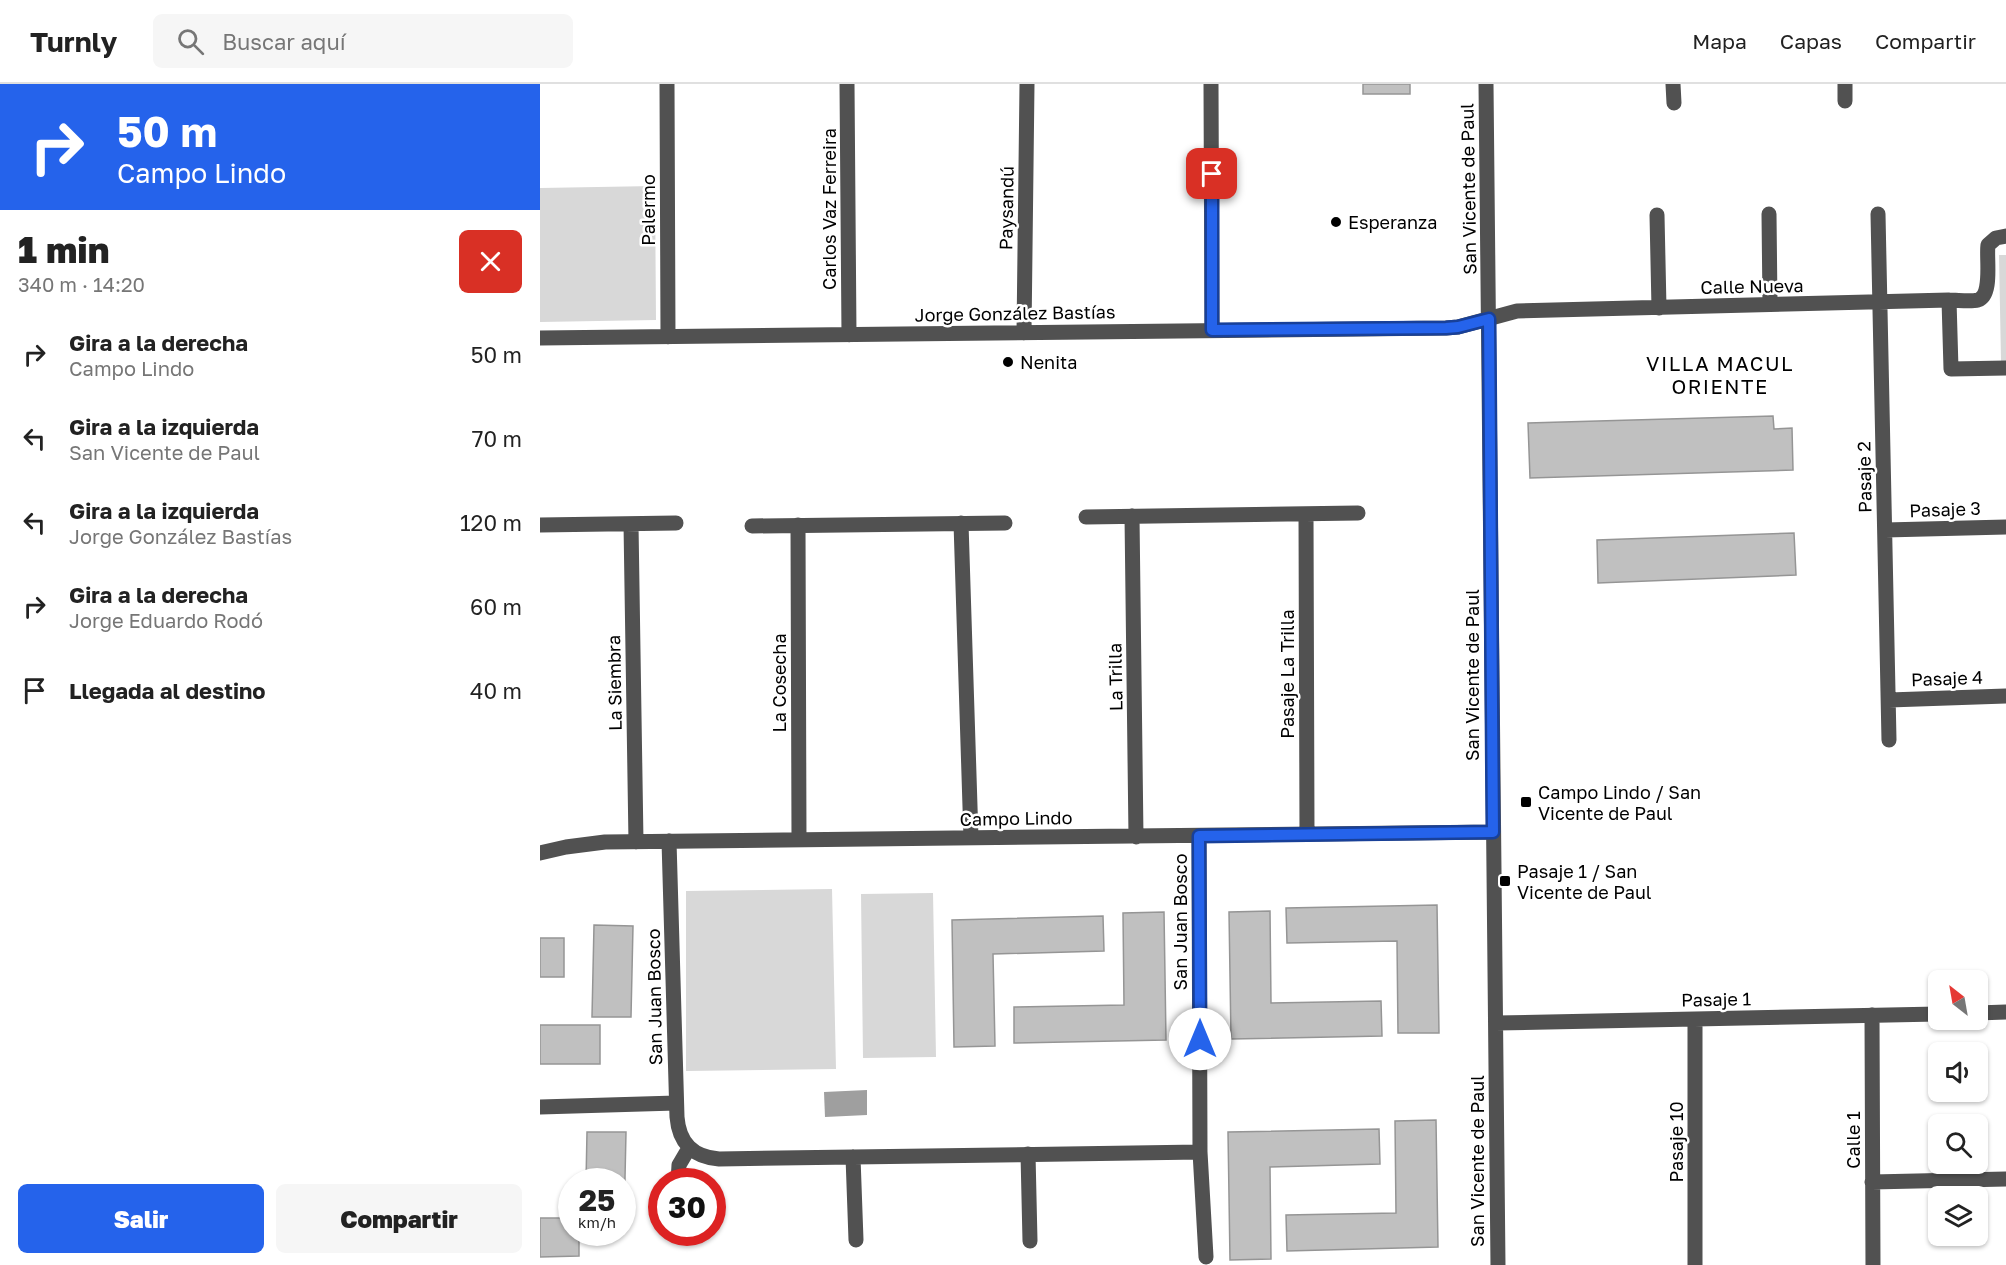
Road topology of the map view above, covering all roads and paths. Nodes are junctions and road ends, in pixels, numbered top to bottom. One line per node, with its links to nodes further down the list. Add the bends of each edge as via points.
1 (667, 84): 22 (street, Palermo)
2 (847, 84): 21 (street, Carlos Vaz Ferreira)
3 (1027, 84): 20 (street, Paysandú)
4 (1211, 84): 19 (street)
5 (1486, 84): 18 (street, San Vicente de Paul)
6 (1673, 84): 9 (street)
7 (1845, 84): 8 (street)
8 (1845, 101)
9 (1674, 103)
10 (1769, 214): 16 (street)
11 (1878, 214): 15 (street, Pasaje 2)
12 (1657, 215): 17 (street)
13 (2006, 236): 14 (street, Calle Nueva, via 1988,245 1987,287 1983,297)
14 (1949, 300): 15 (street, Calle Nueva); 24 (street, via 1951,369)
15 (1879, 302): 16 (street, Calle Nueva); 37 (street, Pasaje 2)
16 (1770, 304): 17 (street, Calle Nueva)
17 (1659, 308): 18 (street, Calle Nueva, via 1517,311)
18 (1489, 319): 19 (street, Jorge González Bastías, via 1446,328); 41 (street, San Vicente de Paul)
19 (1212, 330): 20 (street, Jorge González Bastías)
20 (1024, 333): 21 (street, Jorge González Bastías)
21 (849, 334): 22 (street, Jorge González Bastías)
22 (668, 337): 23 (street, Jorge González Bastías)
23 (540, 338)
24 (2006, 368)
25 (1358, 513): 26 (street)
26 (1306, 514): 27 (street); 42 (street, Pasaje La Trilla)
27 (1132, 516): 28 (street); 44 (street, La Trilla)
28 (1086, 517)
29 (676, 523): 31 (street)
30 (1005, 523): 32 (street)
31 (631, 524): 33 (street); 47 (street, La Siembra)
32 (961, 524): 34 (street); 45 (street)
33 (540, 525)
34 (798, 525): 35 (street); 46 (street, La Cosecha)
35 (752, 526)
36 (2006, 527): 37 (street, Pasaje 3)
37 (1885, 530): 39 (street, Pasaje 2)
38 (2006, 696): 39 (street, Pasaje 4)
39 (1889, 700): 40 (street, Pasaje 2)
40 (1890, 740)
41 (1493, 832): 42 (street, Campo Lindo); 55 (street, San Vicente de Paul)
42 (1307, 834): 43 (street, Campo Lindo)
43 (1199, 836): 44 (street, Campo Lindo); 59 (street, San Juan Bosco)
44 (1136, 837): 45 (street, Campo Lindo)
45 (971, 838): 46 (street, Campo Lindo)
46 (799, 840): 48 (street, Campo Lindo)
47 (636, 842): 48 (street, Campo Lindo); 49 (street, Campo Lindo, via 605,842)
48 (669, 842): 56 (street, San Juan Bosco)
49 (540, 853)
50 (2006, 1012): 51 (street)
51 (1988, 1013)
52 (1928, 1014): 53 (street, Pasaje 1)
53 (1872, 1015): 54 (street, Pasaje 1); 64 (street, Calle 1)
54 (1695, 1018): 55 (street, Pasaje 1); 69 (street, Pasaje 10)
55 (1496, 1023): 68 (street, San Vicente de Paul)
56 (676, 1103): 57 (street); 58 (street, San Juan Bosco, via 678,1129)
57 (540, 1107)
58 (688, 1148): 61 (street, via 719,1159); 62 (street)
59 (1200, 1152): 60 (street); 67 (street, San Juan Bosco)
60 (1028, 1154): 61 (street); 66 (street)
61 (854, 1157): 65 (street)
62 (680, 1168)
63 (2006, 1179): 64 (street)
64 (1872, 1182): 70 (street, Calle 1)
65 (856, 1240)
66 (1030, 1240)
67 (1206, 1257)
68 (1498, 1265)
69 (1695, 1265)
70 (1873, 1265)

